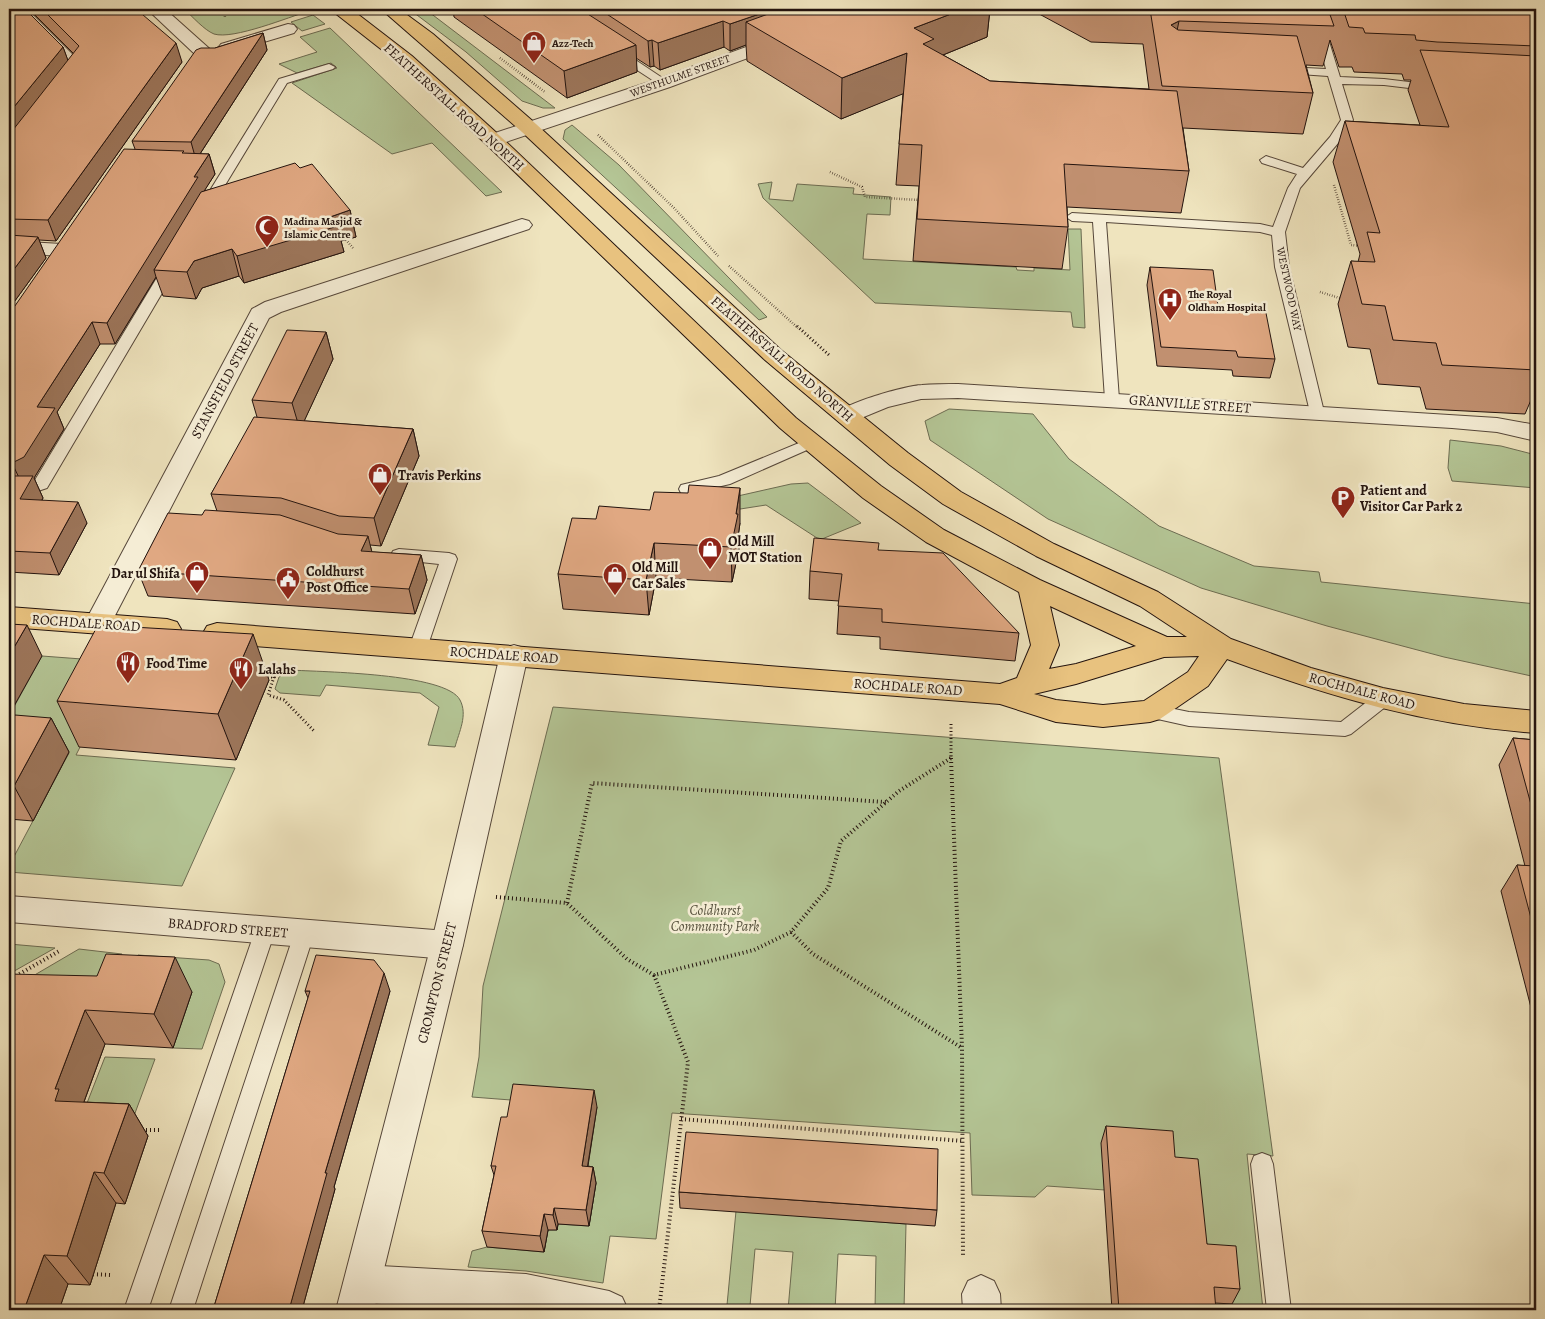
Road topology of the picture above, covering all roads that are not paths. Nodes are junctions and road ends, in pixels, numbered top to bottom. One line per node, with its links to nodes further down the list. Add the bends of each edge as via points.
1 (22, 9): 14 (lane, via 78,66)
2 (155, 9): 9 (street)
3 (342, 9): 18 (main road, FEATHERSTALL ROAD NORTH, via 406,60)
4 (388, 9): 17 (main road, FEATHERSTALL ROAD NORTH, via 428,38)
5 (1314, 9): 13 (lane, WESTWOOD WAY)
6 (288, 29): 9 (street)
7 (799, 33): 15 (street, WESTHULME STREET)
8 (608, 46): 15 (lane)
9 (206, 55): 10 (street)
10 (190, 66)
11 (329, 67): 21 (lane, via 283,81)
12 (1275, 70): 13 (lane)
13 (1333, 76): 16 (lane); 22 (lane, WESTWOOD WAY, via 1347,120 1335,139)
14 (66, 81)
15 (664, 83): 17 (street, WESTHULME STREET)
16 (1443, 88)
17 (530, 128): 18 (street, WESTHULME STREET); 33 (main road, FEATHERSTALL ROAD NORTH, via 773,355)
18 (493, 140): 35 (main road, FEATHERSTALL ROAD NORTH)
19 (1266, 160): 22 (lane)
20 (211, 166): 21 (lane)
21 (230, 167): 24 (lane)
22 (1304, 172): 27 (lane, WESTWOOD WAY, via 1294,188)
23 (1072, 217): 25 (lane)
24 (200, 218)
25 (1099, 218): 27 (lane, via 1260,228); 31 (lane)
26 (507, 226): 41 (street, STANSFIELD STREET, via 260,314 157,525)
27 (1278, 232): 32 (lane, WESTWOOD WAY, via 1282,267)
28 (9, 247): 29 (street)
29 (62, 250)
30 (179, 253): 37 (lane, via 41,484 22,491)
31 (1112, 399): 32 (street, GRANVILLE STREET); 33 (street, GRANVILLE STREET, via 921,392 880,402)
32 (1317, 412): 34 (street, GRANVILLE STREET, via 1497,425)
33 (846, 416): 42 (main road, FEATHERSTALL ROAD NORTH, via 952,498 1046,550 1149,599)
34 (1536, 433)
35 (811, 444): 36 (lane, via 724,480); 39 (main road, FEATHERSTALL ROAD NORTH, via 936,536)
36 (687, 489)
37 (9, 490)
38 (383, 554): 44 (lane, via 449,559)
39 (1031, 587): 43 (main road, FEATHERSTALL ROAD NORTH); 46 (main road, via 1045,645)
40 (9, 617): 41 (main road, ROCHDALE ROAD)
41 (97, 624): 44 (main road, ROCHDALE ROAD)
42 (1221, 646): 43 (main road, ROCHDALE ROAD); 48 (main road, ROCHDALE ROAD, via 1304,676); 49 (main road, ROCHDALE ROAD, via 1198,679)
43 (1164, 647): 46 (main road, ROCHDALE ROAD, via 1076,674)
44 (418, 648): 45 (main road, ROCHDALE ROAD)
45 (514, 655): 47 (main road, ROCHDALE ROAD); 54 (street, CROMPTON STREET)
46 (1029, 684): 47 (main road, ROCHDALE ROAD)
47 (1000, 694): 49 (main road, ROCHDALE ROAD, via 1056,711 1103,716)
48 (1383, 699): 49 (lane, via 1346,729 1189,719); 50 (main road, ROCHDALE ROAD, via 1464,714)
49 (1150, 711)
50 (1536, 722)
51 (9, 909): 52 (street, BRADFORD STREET)
52 (264, 931): 53 (street, BRADFORD STREET); 57 (lane)
53 (304, 934): 54 (street, BRADFORD STREET); 58 (lane)
54 (448, 945): 56 (street, CROMPTON STREET)
55 (1262, 1164): 60 (lane)
56 (358, 1297): 59 (street, via 526,1293)
57 (136, 1310)
58 (181, 1310)
59 (609, 1310)
60 (1280, 1310)

